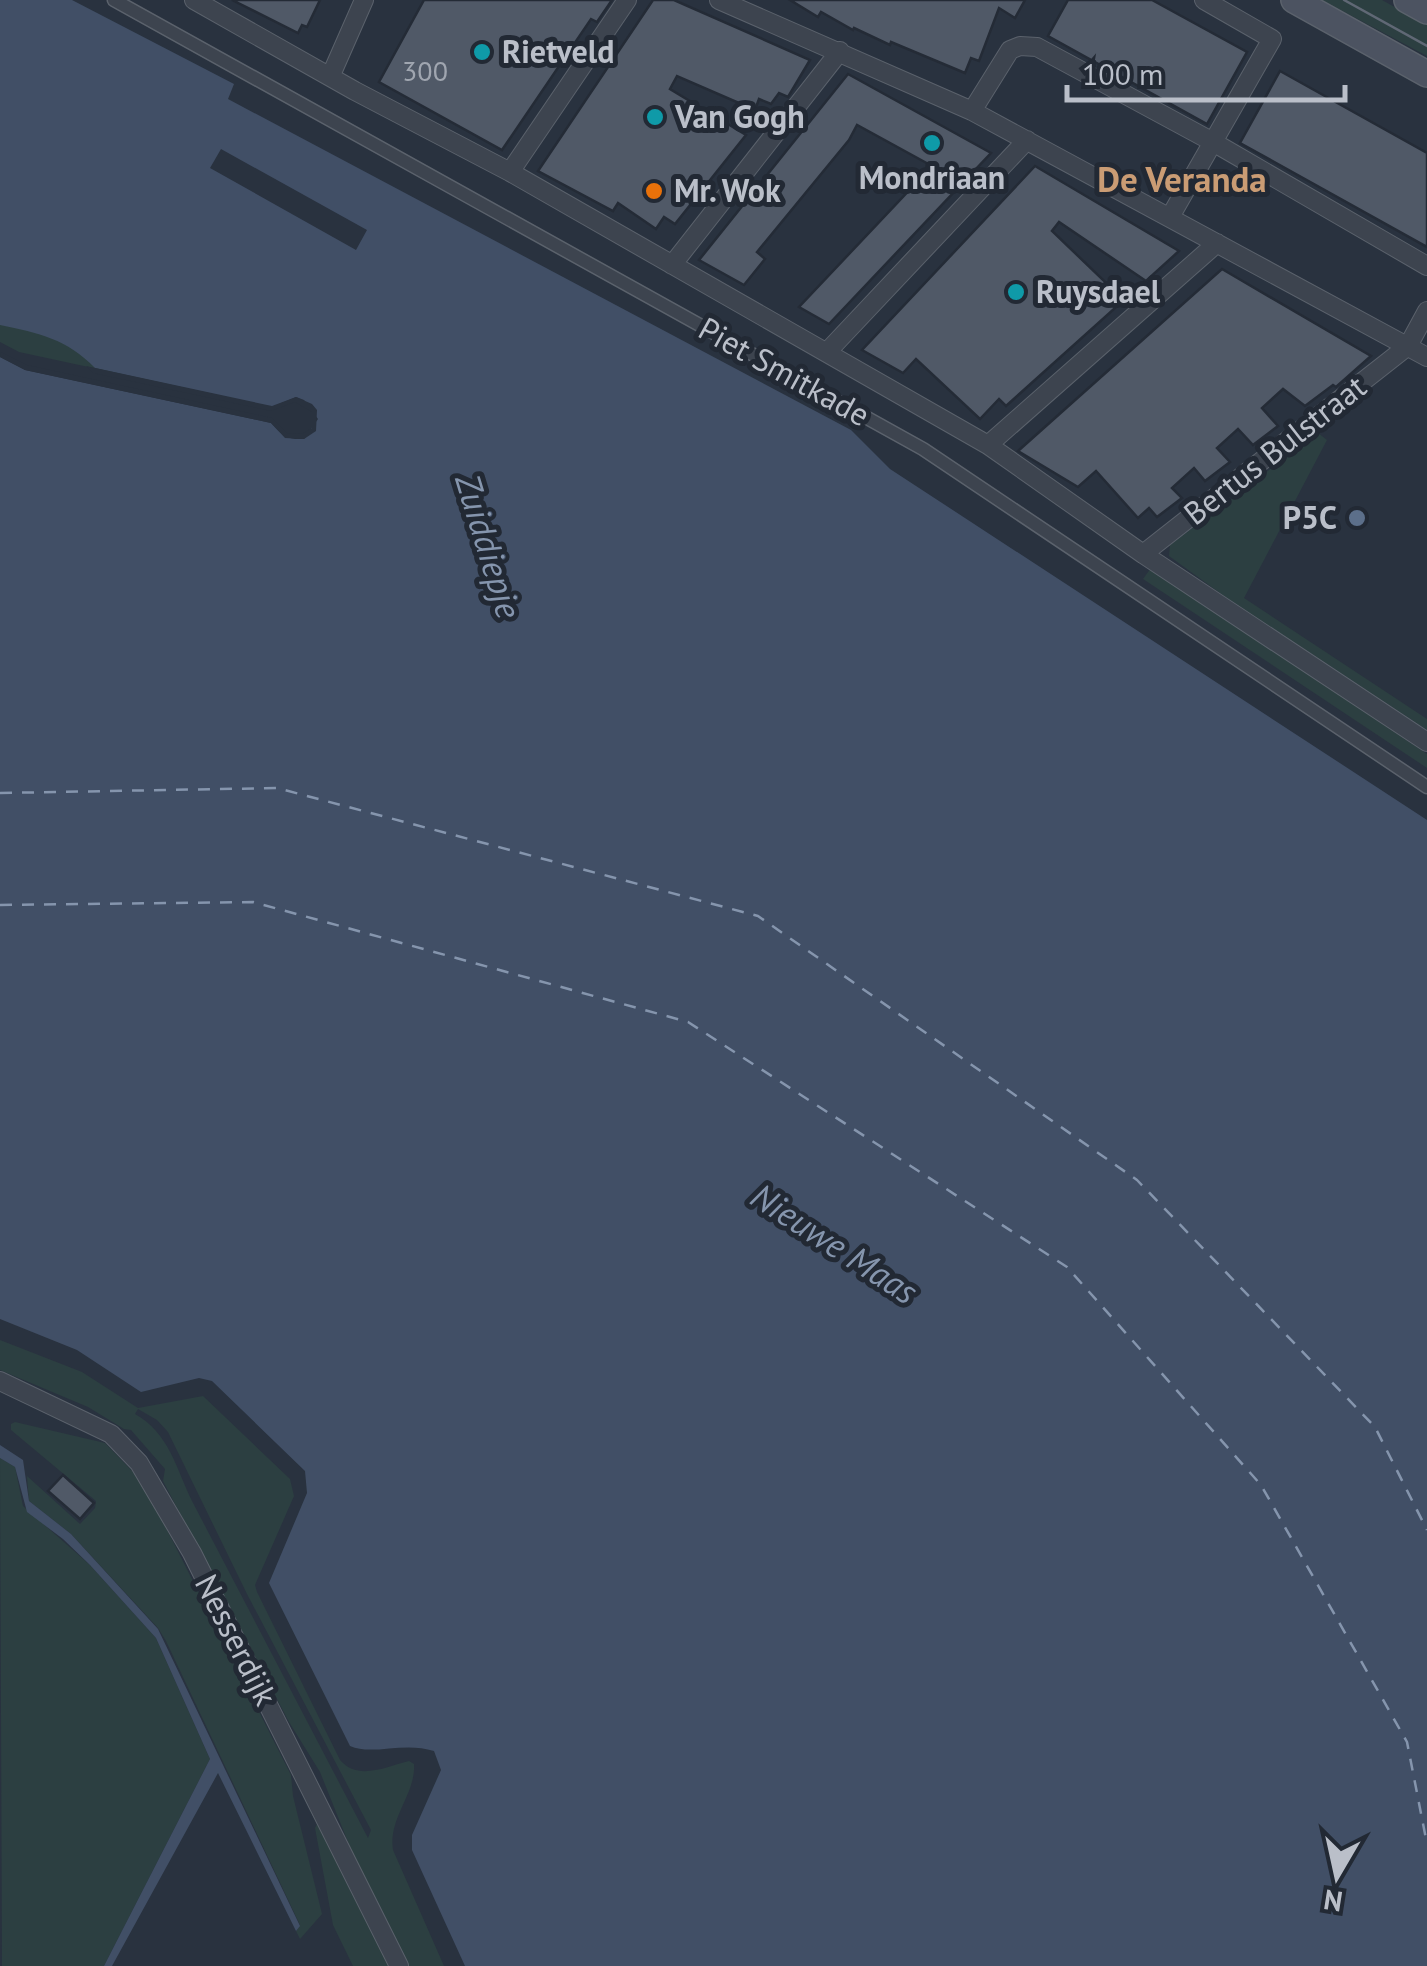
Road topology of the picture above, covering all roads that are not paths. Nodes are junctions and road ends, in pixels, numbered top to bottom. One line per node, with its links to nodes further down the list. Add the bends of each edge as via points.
1 (114, 0): 29 (street, Piet Smitkade, via 923,449)
2 (194, 0): 13 (street, Piet Smitkade)
3 (364, 0): 13 (street)
4 (626, 0): 17 (street)
5 (719, 0): 9 (street)
6 (1204, 0): 16 (street, via 1272,39)
7 (1294, 0): 12 (main road)
8 (1407, 0): 10 (main road)
9 (747, 5): 11 (street)
10 (1427, 11)
11 (840, 51): 14 (street); 20 (street)
12 (1427, 74)
13 (331, 75): 17 (street, Piet Smitkade)
14 (972, 111): 15 (street); 16 (street, via 1010,50 1037,47)
15 (1027, 140): 18 (street); 24 (street)
16 (1214, 142): 18 (street); 21 (street)
17 (510, 172): 20 (street, Piet Smitkade)
18 (1170, 218): 19 (street)
19 (1217, 243): 23 (street); 26 (street)
20 (672, 265): 24 (street, Piet Smitkade)
21 (1427, 266)
22 (1427, 311): 23 (street)
23 (1408, 346): 25 (street); 27 (street, Bertus Bulstraat)
24 (827, 352): 26 (street, Piet Smitkade)
25 (1427, 356)
26 (988, 445): 27 (street, Piet Smitkade)
27 (1143, 554): 28 (street, Piet Smitkade)
28 (1427, 742)
29 (1427, 787)
30 (0, 1381): 31 (street, Nesserdijk, via 111,1434 138,1463 192,1553)
31 (399, 1966)

